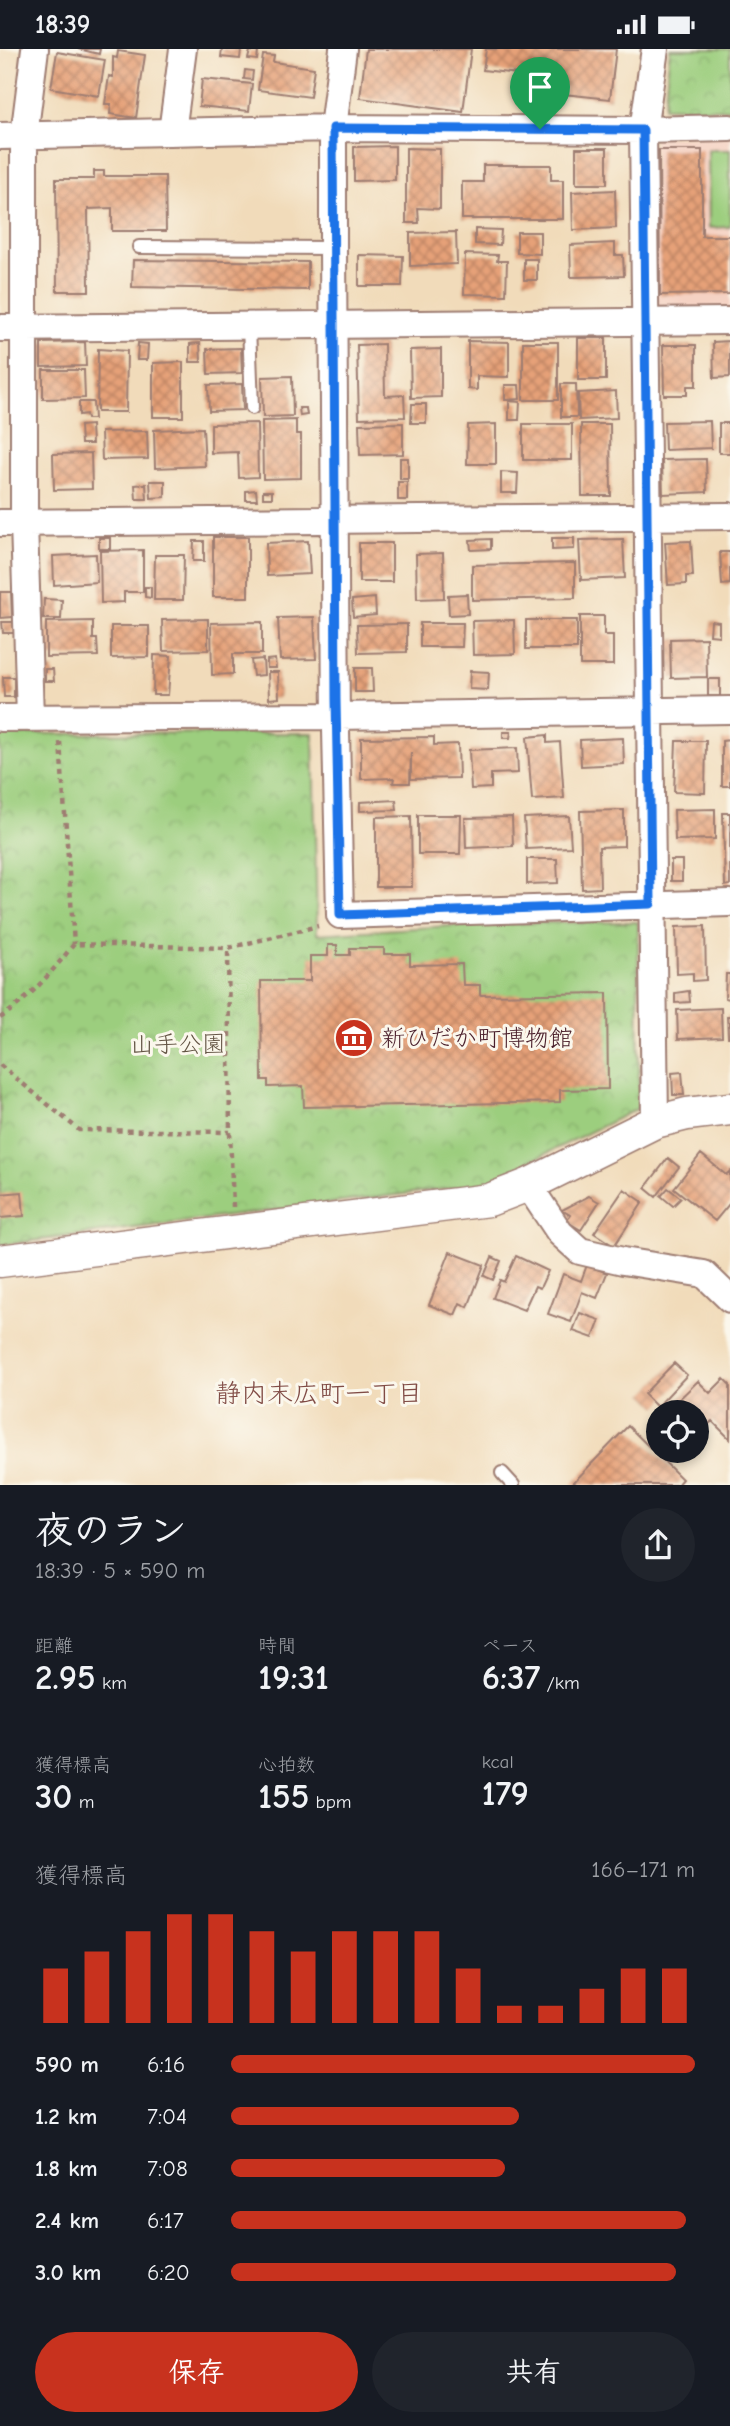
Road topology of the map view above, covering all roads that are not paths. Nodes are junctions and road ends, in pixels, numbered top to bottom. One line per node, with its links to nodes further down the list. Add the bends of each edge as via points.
1 (35, 49): 9 (street)
2 (183, 49): 8 (street)
3 (343, 49): 5 (street)
4 (654, 49): 7 (street)
5 (333, 128): 7 (street); 8 (street); 11 (street)
6 (730, 128): 7 (street)
7 (643, 130): 13 (street)
8 (172, 132): 9 (street)
9 (12, 136): 16 (street)
10 (139, 247): 11 (lane)
11 (333, 248): 14 (street)
12 (730, 321): 13 (street)
13 (646, 322): 14 (street); 18 (street)
14 (335, 324): 15 (street); 20 (street)
15 (249, 325): 16 (street); 17 (lane)
16 (12, 328): 21 (street)
17 (253, 408)
18 (647, 516): 19 (street); 20 (street); 23 (street)
19 (730, 516)
20 (335, 518): 21 (street); 24 (street)
21 (12, 523): 26 (street)
22 (730, 710): 23 (street)
23 (651, 711): 24 (street); 28 (street)
24 (336, 716): 26 (street); 28 (street, via 340,915)
25 (0, 718): 26 (street)
26 (30, 718)
27 (730, 902): 28 (street)
28 (651, 904): 30 (street)
29 (730, 1109): 30 (street)
30 (655, 1122): 31 (street)
31 (528, 1185): 32 (street, via 489,1200); 33 (street, via 560,1233 580,1251 704,1274)
32 (0, 1261)
33 (730, 1299)
34 (502, 1473): 35 (lane)
35 (513, 1485)

